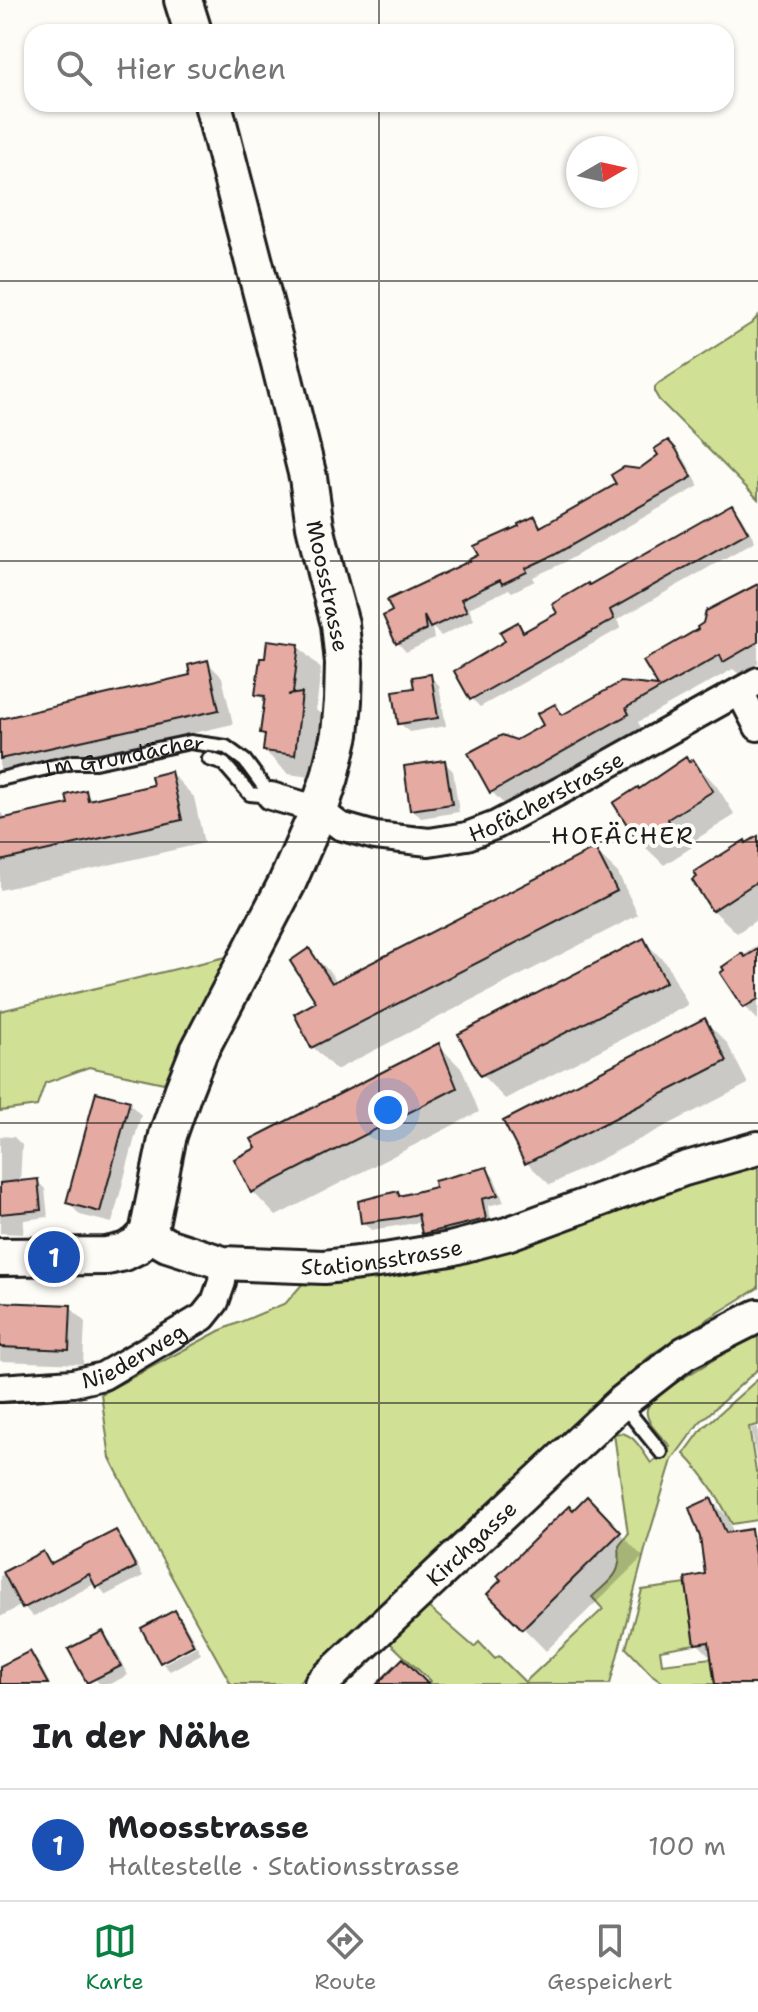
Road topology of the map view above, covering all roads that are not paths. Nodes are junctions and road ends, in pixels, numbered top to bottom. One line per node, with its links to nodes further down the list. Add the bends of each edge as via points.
1 (183, 0): 2 (main road)
2 (190, 24)
3 (215, 112): 9 (main road, Moosstrasse, via 340,624 340,734)
4 (749, 686): 5 (street); 9 (street, Hofächerstrasse, via 467,836 429,842 375,836 340,826)
5 (758, 727)
6 (209, 759): 8 (lane, via 224,764 250,794)
7 (0, 779): 8 (lane, Im Grundächer, via 190,742 226,747 245,761)
8 (271, 796): 9 (street)
9 (319, 810): 11 (main road, Moosstrasse, via 199,1051 168,1135)
10 (758, 1148): 13 (street, Stationsstrasse, via 450,1249 324,1267)
11 (148, 1234): 12 (main road, via 136,1246 107,1256); 13 (street, Stationsstrasse)
12 (0, 1257)
13 (223, 1263): 15 (street, Niederweg, via 215,1302 203,1317 103,1376)
14 (758, 1316): 16 (street, Kirchgasse, via 685,1353)
15 (0, 1388)
16 (621, 1403): 17 (lane); 18 (street, Kirchgasse)
17 (661, 1452)
18 (321, 1684)

